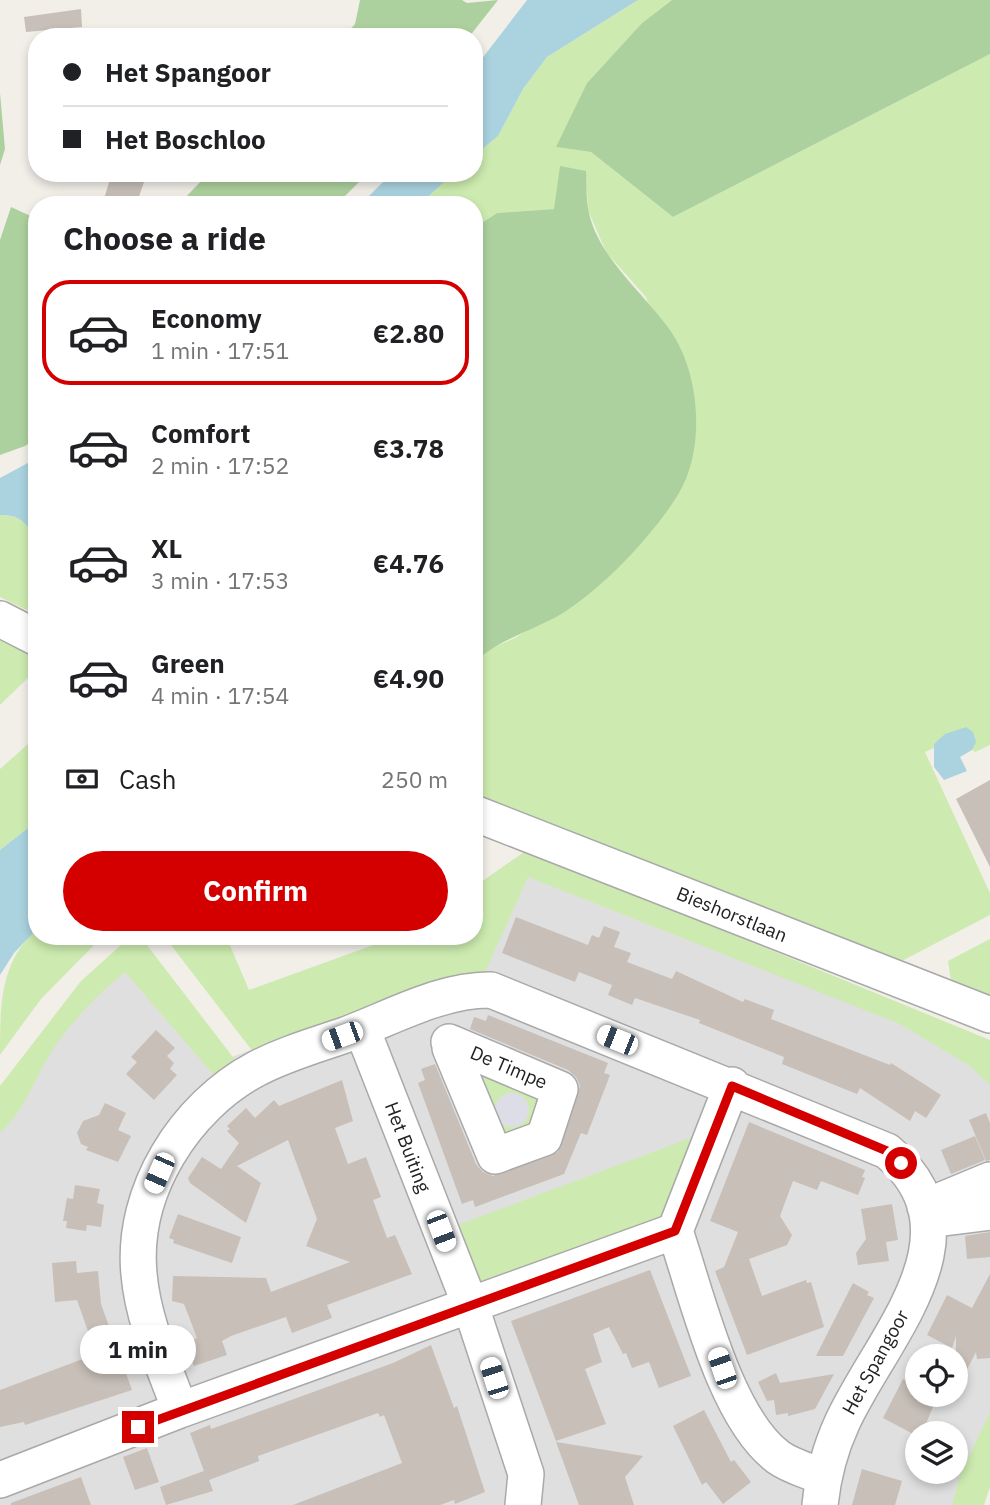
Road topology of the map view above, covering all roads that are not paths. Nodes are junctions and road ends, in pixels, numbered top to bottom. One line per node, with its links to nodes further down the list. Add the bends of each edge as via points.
1 (0, 619): 2 (street)
2 (28, 633)
3 (483, 817): 4 (street, Bieshorstlaan)
4 (990, 1015)
5 (362, 1029): 6 (street, Het Spangoor, via 433,1001 474,989 491,990); 11 (street, Het Buiting); 12 (street, Het Spangoor, via 256,1069 215,1097 191,1120 168,1153 141,1228 138,1272 146,1313)
6 (732, 1086): 9 (street, Het Spangoor, via 887,1151 901,1163); 10 (street)
7 (990, 1180): 9 (street)
8 (990, 1212): 9 (street)
9 (927, 1214): 14 (street, Het Spangoor, via 923,1275 842,1423)
10 (675, 1231): 11 (street); 14 (street, via 744,1420 779,1458)
11 (471, 1307): 12 (street); 15 (street, Het Buiting, via 526,1474)
12 (180, 1410): 13 (street)
13 (0, 1480)
14 (821, 1491)
15 (523, 1505)

